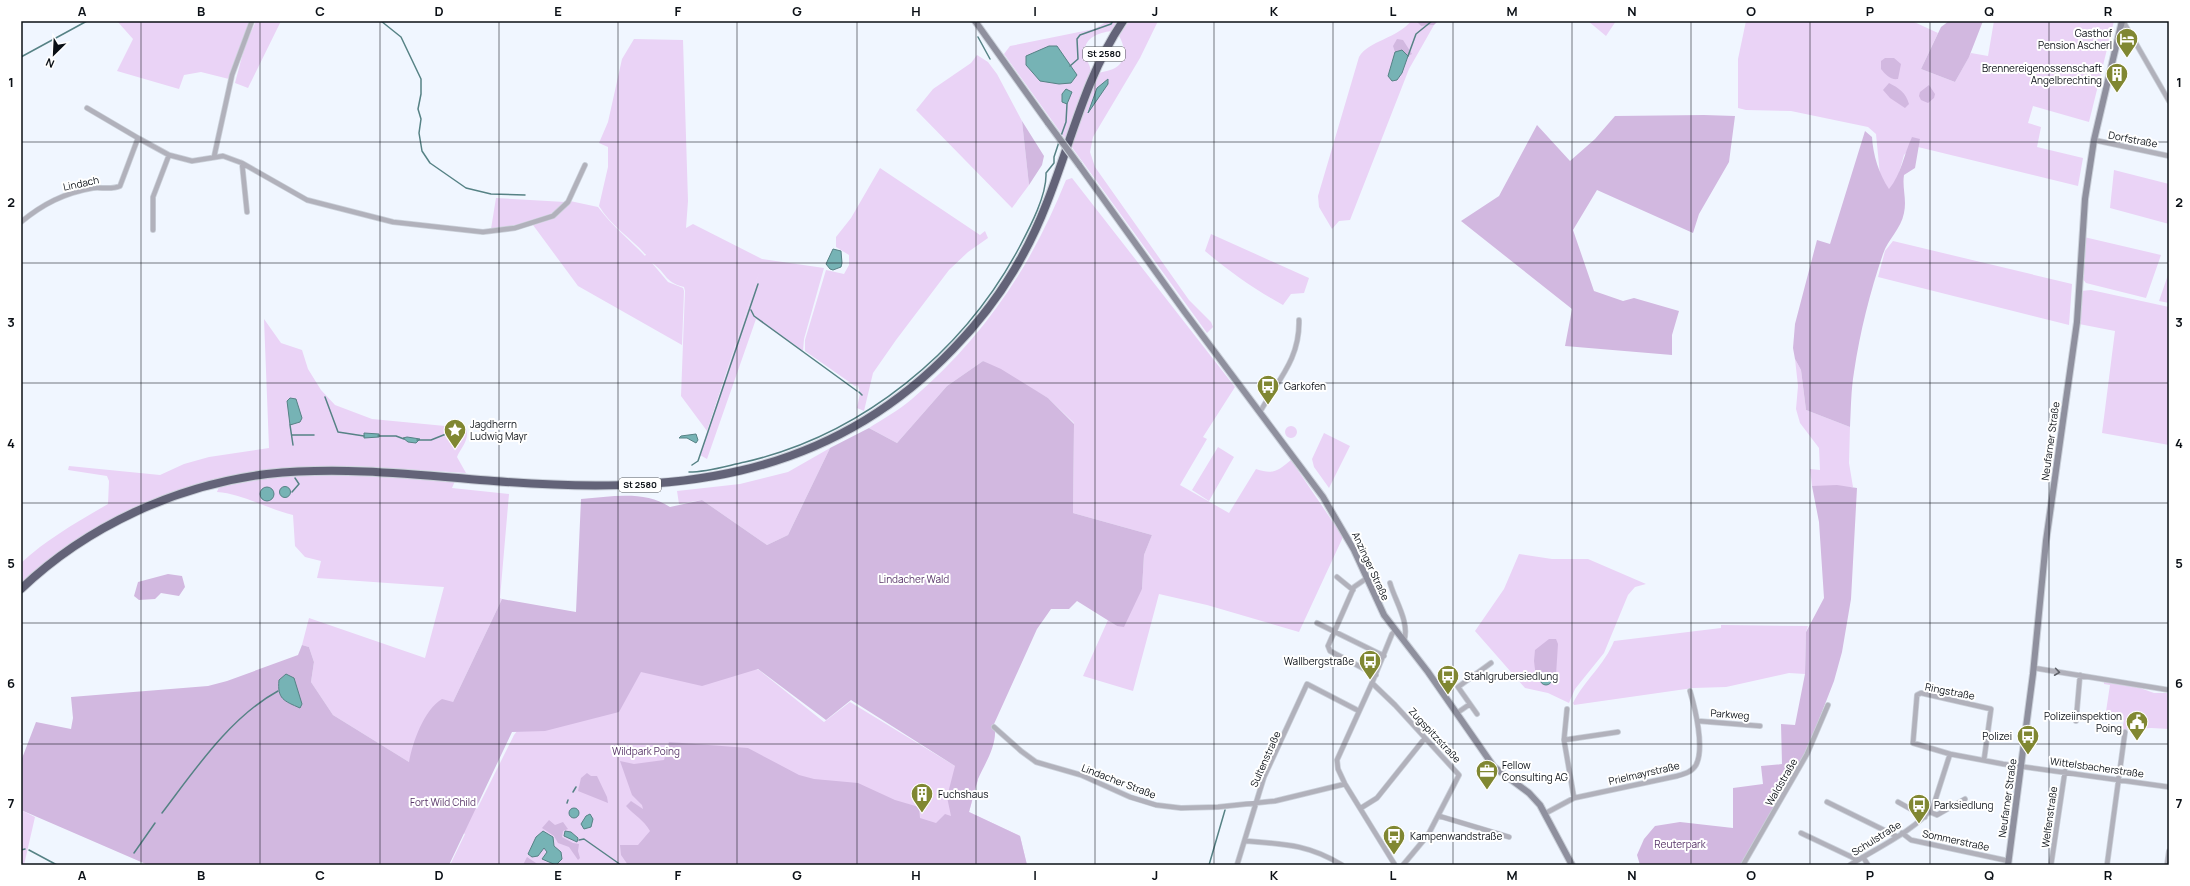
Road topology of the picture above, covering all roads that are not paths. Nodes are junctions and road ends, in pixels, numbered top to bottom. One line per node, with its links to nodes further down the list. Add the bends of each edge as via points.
1 (252, 21): 11 (street, via 232,75)
2 (975, 21): 18 (street, Anzinger Straße, bridge)
3 (1123, 21): 22 (highway, St 2580, via 1105,51 1089,86 1040,220 999,293 966,336 918,382 874,414 829,439 782,459 732,473 646,485 566,486 356,471 289,472 238,479 177,495 126,517 73,547)
4 (2122, 21): 5 (street); 8 (street, Neufarner Straße)
5 (2169, 101)
6 (87, 108): 7 (street)
7 (138, 138): 9 (street); 15 (street, Lindach, via 120,186 83,190 44,204)
8 (2094, 140): 10 (street, Dorfstraße); 30 (street, Neufarner Straße, via 2085,199 2077,322 2046,541)
9 (169, 155): 11 (street, via 192,161); 16 (street, via 153,197)
10 (2169, 156)
11 (214, 157): 12 (street, via 228,157)
12 (242, 162): 13 (street, via 307,200 393,222 483,232 515,228 553,216 568,202); 14 (street)
13 (585, 165)
14 (247, 212)
15 (21, 222)
16 (153, 230)
17 (1299, 320): 18 (street, via 1299,338 1293,358)
18 (1260, 412): 20 (street, Anzinger Straße, via 1323,497 1344,531)
19 (1337, 577): 23 (street)
20 (1367, 578): 23 (street); 25 (street, Anzinger Straße, via 1384,615)
21 (1390, 583): 27 (street, Anzinger Straße, via 1405,625)
22 (21, 589)
23 (1353, 590): 26 (street)
24 (1317, 623): 26 (street)
25 (1396, 630): 27 (street, Anzinger Straße); 28 (street)
26 (1335, 631): 28 (street); 31 (street, via 1328,646 1330,651)
27 (1404, 641): 40 (street, Anzinger Straße)
28 (1384, 656): 31 (street)
29 (1491, 663): 36 (street, via 1458,687)
30 (2034, 668): 32 (street, one-way to 32); 52 (street, Neufarner Straße)
31 (1376, 675): 33 (street)
32 (2080, 675): 35 (street); 43 (street)
33 (1372, 684): 39 (street); 48 (street, Zugspitzstraße)
34 (1690, 690): 42 (street, Prielmayrstraße)
35 (2169, 690)
36 (1470, 704): 40 (street); 41 (street)
37 (1828, 705): 80 (street, Waldstraße, via 1807,754)
38 (1567, 709): 49 (street)
39 (1359, 711): 55 (street, via 1337,760); 59 (street, Sultenstraße, via 1307,684 1264,777)
40 (1457, 713): 64 (street, Anzinger Straße, via 1494,767 1535,798)
41 (1476, 714)
42 (1698, 721): 44 (street, Parkweg); 57 (street, Prielmayrstraße, via 1698,756 1695,766 1687,773)
43 (2076, 721)
44 (1760, 726)
45 (994, 727): 59 (street, Lindacher Straße, via 1036,762 1081,774 1150,803 1198,808)
46 (1618, 732): 49 (street)
47 (2125, 732): 54 (street)
48 (1425, 738): 62 (street, via 1377,798); 65 (street, Zugspitzstraße, via 1459,775)
49 (1564, 740): 57 (street)
50 (1950, 754): 51 (street); 51 (street, Ringstraße, via 1913,744 1917,696 1920,693 1991,709); 63 (street, Schulstraße)
51 (1984, 760): 52 (street)
52 (2022, 766): 53 (street, Wittelsbacherstraße); 74 (street, Neufarner Straße)
53 (2065, 771): 54 (street, Wittelsbacherstraße); 83 (street, Welfenstraße)
54 (2118, 779): 56 (street, Wittelsbacherstraße); 84 (street)
55 (1345, 784): 59 (street, Lindacher Straße, via 1306,795); 62 (street)
56 (2169, 787)
57 (1574, 798): 64 (street, Prielmayrstraße)
58 (1964, 799): 63 (street, via 1937,815)
59 (1256, 802): 71 (street, Sultenstraße)
60 (1827, 802): 69 (street)
61 (1898, 802): 66 (street)
62 (1361, 808): 77 (street)
63 (1930, 812): 66 (street, Schulstraße)
64 (1546, 813): 79 (street, Anzinger Straße)
65 (1439, 816): 70 (street); 78 (street, Zugspitzstraße, via 1421,844)
66 (1925, 817): 68 (street, Schulstraße)
67 (1801, 833): 73 (street)
68 (1902, 833): 69 (street, Schulstraße); 74 (street, Sommerstraße, via 1911,840)
69 (1896, 836): 73 (street, Schulstraße)
70 (1509, 837)
71 (1245, 841): 75 (street, Sultenstraße); 76 (street, via 1303,847)
72 (2169, 851): 85 (street)
73 (1860, 858): 81 (street, Schulstraße); 82 (street)
74 (2008, 863)
75 (1237, 865)
76 (1342, 865)
77 (1395, 865)
78 (1403, 865)
79 (1572, 865)
80 (1743, 865)
81 (1850, 865)
82 (1868, 865)
83 (2052, 865)
84 (2107, 865)
85 (2167, 865)

